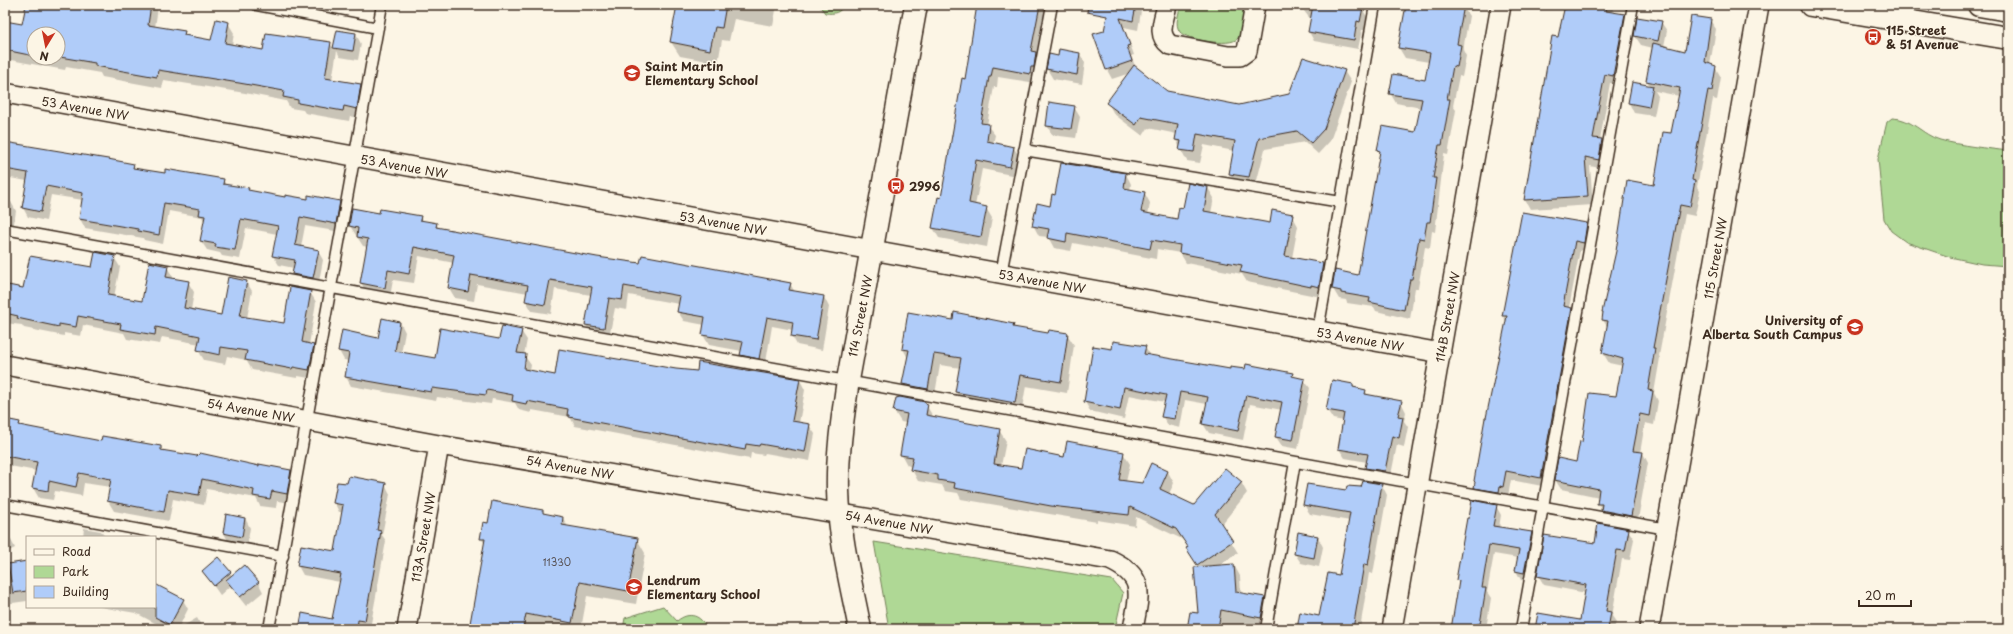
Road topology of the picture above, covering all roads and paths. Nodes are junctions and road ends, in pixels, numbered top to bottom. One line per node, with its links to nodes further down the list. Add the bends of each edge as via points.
1 (257, 5): 14 (lane)
2 (382, 5): 14 (lane)
3 (916, 5): 21 (street, 114 Street NW)
4 (1052, 5): 17 (lane)
5 (1167, 5): 6 (street, via 1163,40 1170,45 1228,56 1240,56 1247,51)
6 (1255, 5)
7 (1375, 5): 19 (lane)
8 (1501, 5): 25 (street, 114B Street NW)
9 (1633, 5): 33 (lane)
10 (1759, 5): 35 (street, 115 Street NW)
11 (1811, 5): 15 (street)
12 (1979, 5): 13 (street)
13 (2008, 10)
14 (378, 28): 18 (lane)
15 (2008, 38)
16 (5, 94): 18 (street, 53 Avenue NW)
17 (1024, 150): 19 (lane); 22 (lane)
18 (354, 157): 21 (street, 53 Avenue NW); 23 (lane)
19 (1341, 202): 24 (lane)
20 (5, 229): 23 (lane)
21 (872, 250): 22 (street, 53 Avenue NW); 27 (street, 114 Street NW)
22 (1001, 274): 24 (street, 53 Avenue NW)
23 (332, 288): 27 (lane); 28 (lane)
24 (1318, 331): 25 (street, 53 Avenue NW)
25 (1441, 353): 31 (street, 114B Street NW)
26 (5, 366): 28 (street, 54 Avenue NW)
27 (848, 380): 30 (lane); 34 (street, 114 Street NW, via 840,442)
28 (306, 420): 29 (street, 54 Avenue NW); 36 (lane)
29 (439, 445): 34 (street, 54 Avenue NW); 38 (street, 113A Street NW)
30 (1295, 462): 31 (lane); 41 (lane)
31 (1418, 483): 33 (lane); 42 (street, 114B Street NW)
32 (5, 505): 36 (lane)
33 (1544, 507): 35 (lane); 43 (lane)
34 (840, 514): 39 (street, 114 Street NW); 40 (street, 54 Avenue NW, via 1110,560 1132,574 1136,581 1139,590)
35 (1667, 529): 44 (street, 115 Street NW)
36 (283, 556): 37 (lane)
37 (269, 629)
38 (406, 629)
39 (860, 629)
40 (1133, 629)
41 (1266, 629)
42 (1392, 629)
43 (1521, 629)
44 (1649, 629)

